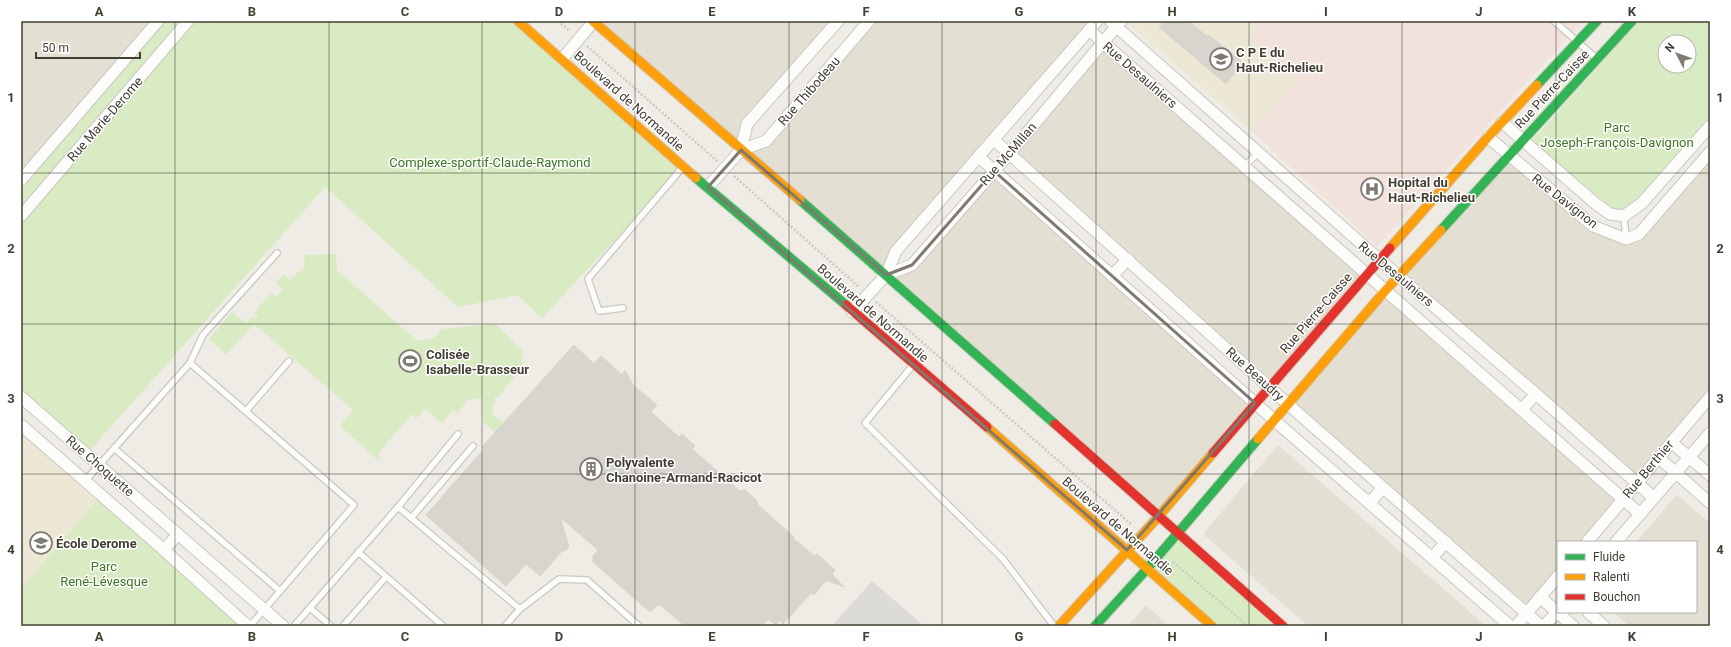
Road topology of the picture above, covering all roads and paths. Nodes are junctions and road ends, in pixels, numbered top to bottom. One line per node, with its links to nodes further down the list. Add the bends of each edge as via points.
1 (158, 21): 34 (street, Rue Marie-Derome)
2 (188, 21): 36 (street, Rue Marie-Derome)
3 (518, 21): 17 (street, Boulevard de Normandie)
4 (558, 21): 14 (path)
5 (594, 21): 14 (street); 24 (street)
6 (838, 21): 24 (street, Rue Thibodeau, via 747,124)
7 (870, 21): 24 (street, Rue Thibodeau, via 766,141)
8 (1096, 21): 13 (street, Rue McMillan)
9 (1554, 21): 16 (lane)
10 (1597, 21): 16 (street, Rue Pierre-Caisse)
11 (1632, 21): 18 (street, Rue Pierre-Caisse)
12 (1116, 23): 15 (street, Rue McMillan); 26 (street, Rue Desaulniers)
13 (1088, 30): 15 (street, Rue Desaulniers); 22 (street, Rue McMillan)
14 (579, 39): 17 (street); 32 (path)
15 (1102, 42): 27 (street, Rue McMillan); 30 (street, Rue Desaulniers)
16 (1578, 42): 18 (lane); 19 (street, Rue Pierre-Caisse)
17 (563, 58): 31 (street, Boulevard de Normandie)
18 (1597, 59): 23 (street, Rue Pierre-Caisse)
19 (1502, 122): 21 (street, Rue Pierre-Caisse); 23 (street, Rue Davignon)
20 (1710, 126): 37 (street, via 1642,203)
21 (1488, 137): 28 (street, Rue Davignon); 41 (street, Rue Pierre-Caisse)
22 (994, 140): 27 (street, Rue Beaudry); 29 (street, Rue McMillan)
23 (1523, 140): 28 (street, Rue Pierre-Caisse); 37 (street, Rue Davignon, via 1596,204 1610,214)
24 (741, 150): 32 (street, Rue Thibodeau); 43 (street)
25 (1710, 152): 38 (street, via 1639,234)
26 (1258, 153): 30 (lane); 41 (street, Rue Desaulniers)
27 (1009, 154): 33 (street, Rue McMillan); 40 (street, Rue Beaudry)
28 (1509, 156): 38 (street, Rue Davignon, via 1593,226); 44 (street, Rue Pierre-Caisse)
29 (978, 157): 33 (street, Rue Beaudry); 43 (street, Rue McMillan, via 896,251)
30 (1245, 166): 42 (street, Rue Desaulniers)
31 (683, 167): 35 (street, Boulevard de Normandie); 48 (lane, via 588,278 599,311)
32 (724, 168): 35 (street, Rue Thibodeau); 47 (path)
33 (994, 171): 43 (street, Rue McMillan, via 912,265); 45 (street, Rue Beaudry)
34 (21, 180)
35 (708, 187): 49 (street, Boulevard de Normandie)
36 (21, 216)
37 (1624, 216): 38 (lane)
38 (1626, 239)
39 (278, 253): 51 (lane, via 203,335)
40 (1128, 259): 45 (street); 53 (street, Rue Beaudry)
41 (1379, 260): 42 (street, Rue Pierre-Caisse); 44 (street, Rue Desaulniers)
42 (1367, 274): 46 (street, Rue Desaulniers); 53 (street, Rue Pierre-Caisse)
43 (886, 275): 47 (street, Rue McMillan); 82 (street)
44 (1399, 275): 46 (street, Rue Pierre-Caisse); 54 (street, Rue Desaulniers)
45 (1112, 276): 57 (street, Rue Beaudry)
46 (1385, 291): 58 (street, Rue Pierre-Caisse); 59 (street, Rue Desaulniers)
47 (868, 295): 49 (street, Rue McMillan); 86 (path)
48 (623, 308)
49 (852, 312): 52 (street, Boulevard de Normandie)
50 (289, 361): 60 (lane)
51 (190, 363): 60 (lane); 67 (lane)
52 (913, 365): 91 (street, Boulevard de Normandie); 115 (lane, via 865,423 1003,559)
53 (1269, 388): 57 (street, Rue Pierre-Caisse); 58 (street, Rue Beaudry)
54 (1536, 394): 59 (street); 74 (street, Rue Desaulniers)
55 (21, 397): 70 (street, Rue Choquette)
56 (1710, 397): 65 (street, Rue Berthier)
57 (1255, 403): 61 (street, Rue Beaudry); 82 (street, Rue Pierre-Caisse)
58 (1288, 404): 61 (street, Rue Pierre-Caisse); 75 (street, Rue Beaudry)
59 (1522, 409): 76 (street, Rue Desaulniers)
60 (246, 411): 98 (lane, via 354,505)
61 (1274, 420): 78 (street, Rue Beaudry); 84 (street, Rue Pierre-Caisse)
62 (21, 425): 73 (street, Rue Choquette)
63 (1710, 433): 68 (street, Rue Berthier)
64 (458, 434): 80 (lane)
65 (1671, 442): 68 (street); 69 (street, Rue Berthier)
66 (473, 446): 83 (lane)
67 (114, 448): 70 (lane); 98 (lane)
68 (1689, 456): 71 (street, Rue Berthier); 72 (street)
69 (1658, 457): 71 (street); 74 (street, Rue Berthier)
70 (99, 466): 73 (lane); 85 (street, Rue Choquette)
71 (1676, 473): 77 (street, Rue Berthier); 79 (street)
72 (1710, 475)
73 (85, 481): 90 (street, Rue Choquette)
74 (1636, 483): 76 (street, Rue Berthier); 77 (street, Rue Desaulniers)
75 (1383, 488): 78 (street); 89 (street, Rue Beaudry)
76 (1624, 498): 81 (street, Rue Desaulniers); 87 (street, Rue Berthier)
77 (1654, 498): 81 (street, Rue Berthier)
78 (1369, 503): 94 (street, Rue Beaudry)
79 (1710, 503)
80 (398, 507): 83 (lane); 92 (lane)
81 (1640, 514): 88 (street, Rue Berthier)
82 (1158, 517): 84 (street); 86 (street, Rue Pierre-Caisse)
83 (411, 518): 101 (lane)
84 (1176, 533): 93 (street, Rue Pierre-Caisse); 120 (street)
85 (178, 534): 90 (street); 102 (street, Rue Choquette)
86 (1142, 534): 91 (street, Rue Pierre-Caisse)
87 (1588, 541)
88 (1617, 541)
89 (1446, 542): 94 (street); 104 (street, Rue Beaudry)
90 (164, 550): 107 (street, Rue Choquette)
91 (1127, 550): 95 (street, Boulevard de Normandie); 116 (street, Rue Pierre-Caisse)
92 (358, 552): 96 (lane); 100 (lane)
93 (1161, 552): 95 (street, Rue Pierre-Caisse); 119 (path)
94 (1432, 558): 121 (street, Rue Beaudry)
95 (1147, 568): 117 (street, Rue Pierre-Caisse); 118 (street, Boulevard de Normandie)
96 (386, 577): 111 (lane); 112 (lane)
97 (1556, 582): 99 (street)
98 (280, 591): 102 (lane)
99 (1540, 597): 103 (street); 104 (street)
100 (310, 608): 109 (lane); 110 (lane)
101 (520, 609): 113 (lane); 114 (lane, via 559,579 587,580)
102 (264, 610): 107 (lane); 108 (street, Rue Choquette)
103 (1557, 611): 123 (street)
104 (1526, 612): 122 (street); 123 (street, Rue Beaudry)
105 (1559, 613): 124 (street)
106 (1589, 613): 125 (street)
107 (249, 626)
108 (283, 626)
109 (294, 626)
110 (331, 626)
111 (343, 626)
112 (443, 626)
113 (505, 626)
114 (639, 626)
115 (1054, 626)
116 (1058, 626)
117 (1095, 626)
118 (1212, 626)
119 (1248, 626)
120 (1283, 626)
121 (1510, 626)
122 (1516, 626)
123 (1543, 626)
124 (1573, 626)
125 (1604, 626)

